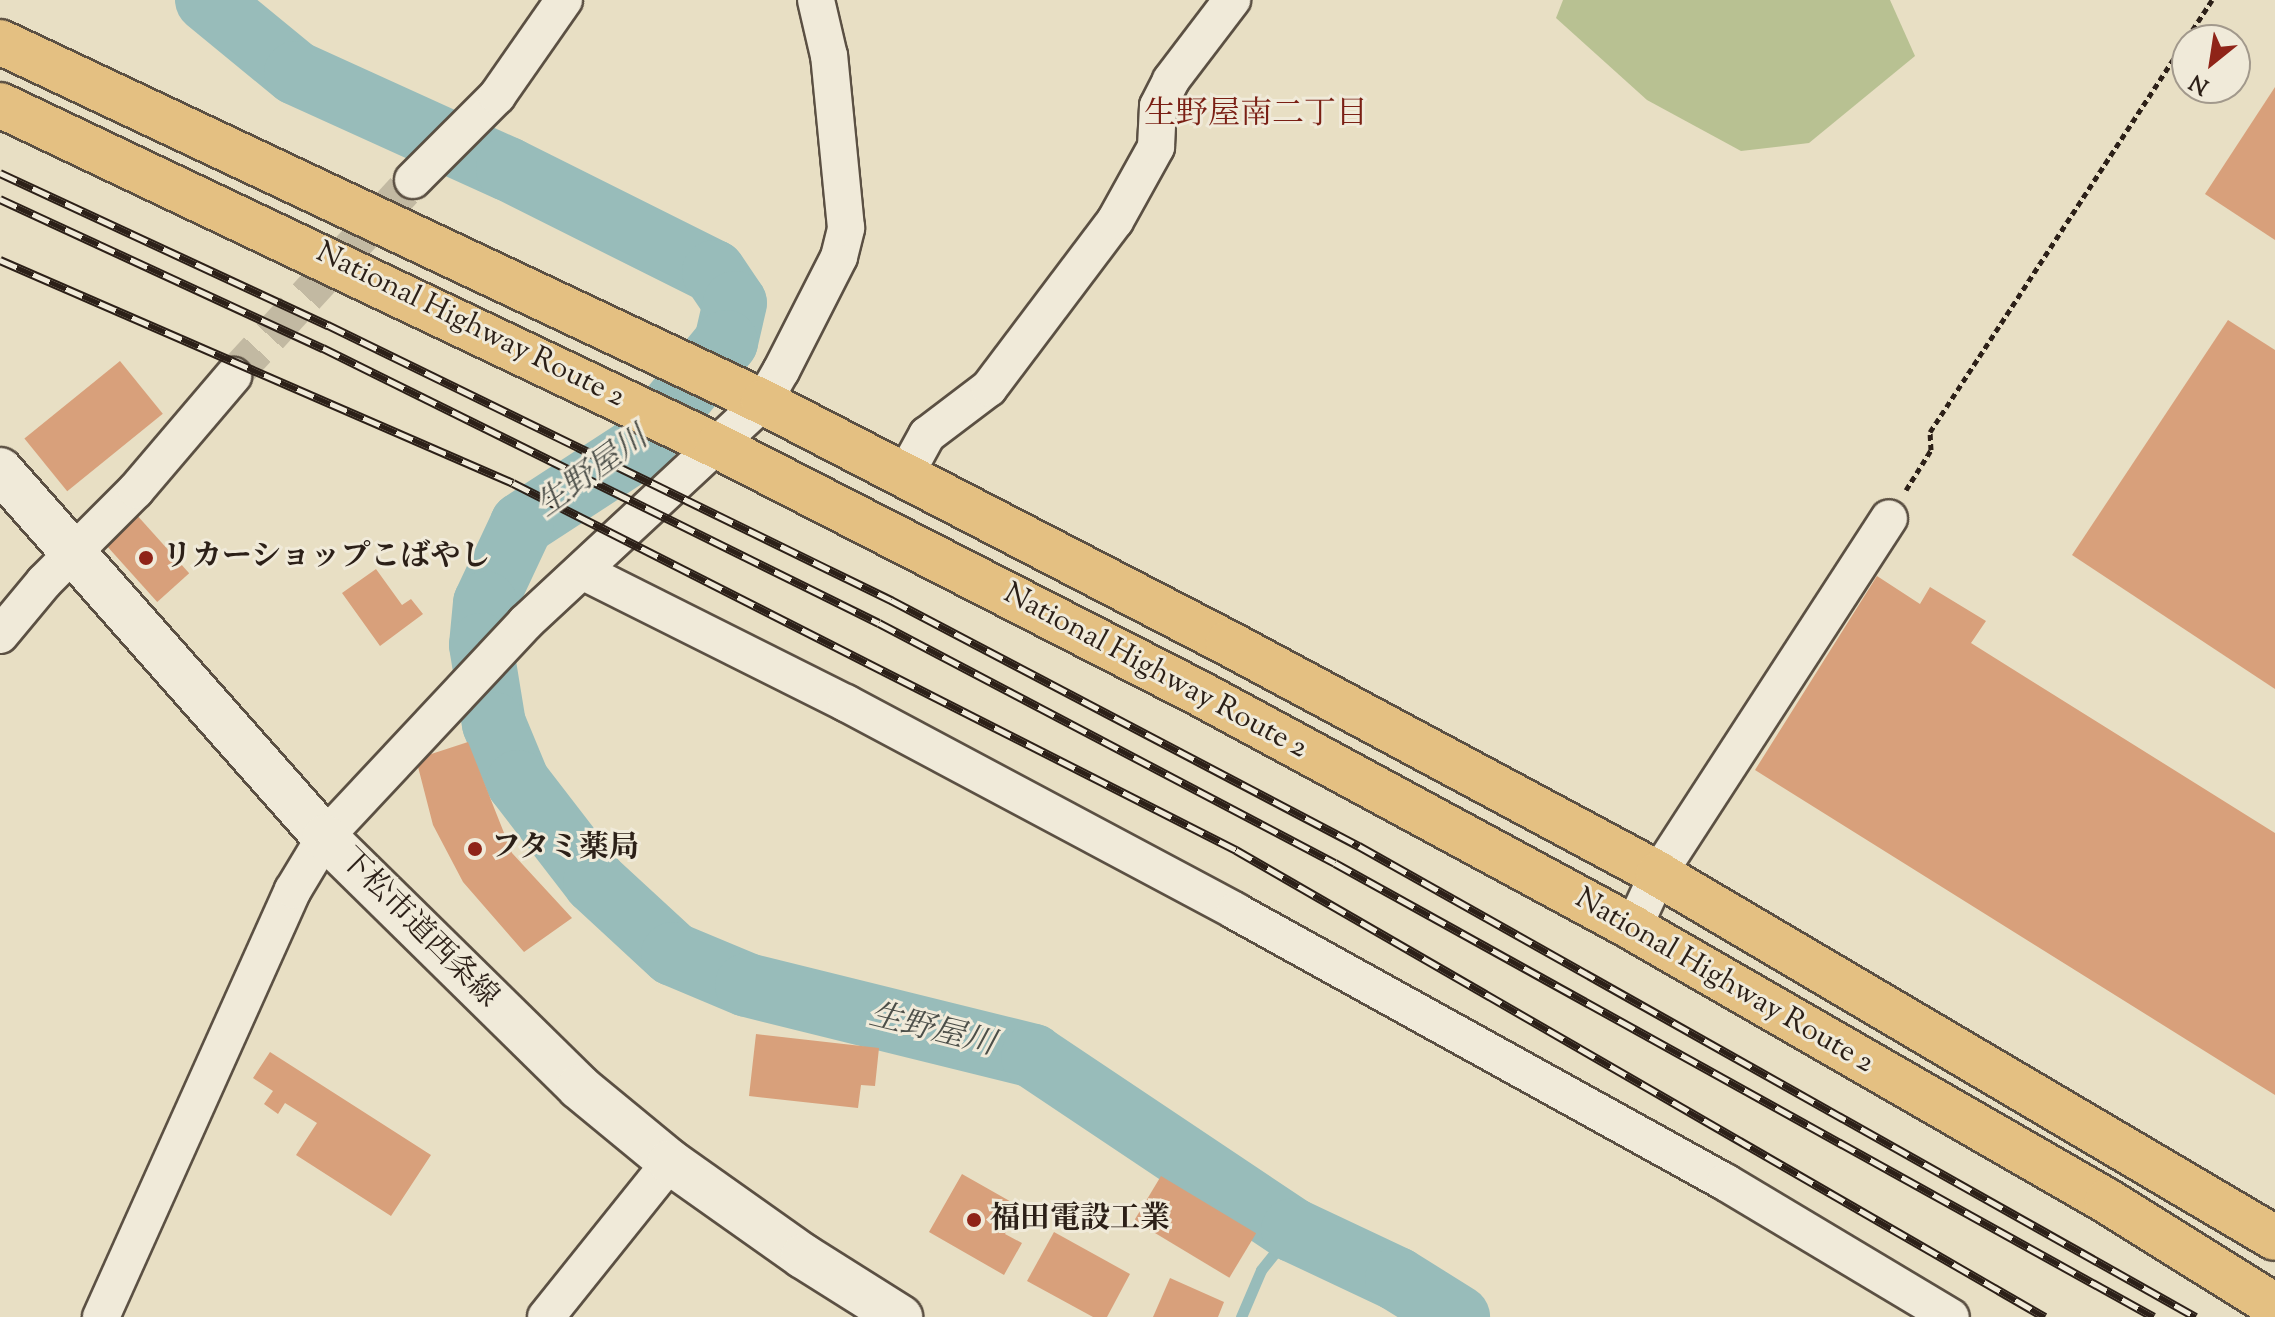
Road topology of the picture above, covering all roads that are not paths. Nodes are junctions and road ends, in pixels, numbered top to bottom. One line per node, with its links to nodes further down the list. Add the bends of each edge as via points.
1 (564, 0): 6 (street, via 497,96)
2 (816, 0): 8 (street, via 829,56 846,228 839,257)
3 (1232, 0): 11 (street, via 1171,80 1158,106 1156,147 1115,221 989,388 927,435)
4 (0, 42): 8 (highway, National Highway Route 2)
5 (0, 105): 9 (highway, National Highway Route 2)
6 (439, 156)
7 (233, 376): 13 (street, via 136,490)
8 (745, 394): 9 (street); 11 (highway, National Highway Route 2)
9 (705, 440): 14 (street); 18 (highway, National Highway Route 2, via 1197,692)
10 (0, 470): 13 (street, 下松市道西条線)
11 (904, 477): 17 (highway, National Highway Route 2, via 1228,643)
12 (1889, 518): 17 (street)
13 (73, 553): 15 (street); 16 (street, 下松市道西条線)
14 (584, 572): 16 (street, via 495,657); 25 (street, via 846,703 1235,911 1725,1182)
15 (0, 635)
16 (325, 837): 19 (street, 下松市道西条線, via 579,1087); 22 (street, via 293,890)
17 (1658, 874): 18 (street); 20 (highway, National Highway Route 2)
18 (1633, 928): 21 (highway, National Highway Route 2, via 2107,1201)
19 (670, 1162): 23 (street); 24 (street, 下松市道西条線)
20 (2275, 1238)
21 (2275, 1306)
22 (101, 1317)
23 (546, 1317)
24 (900, 1317)
25 (1951, 1317)

